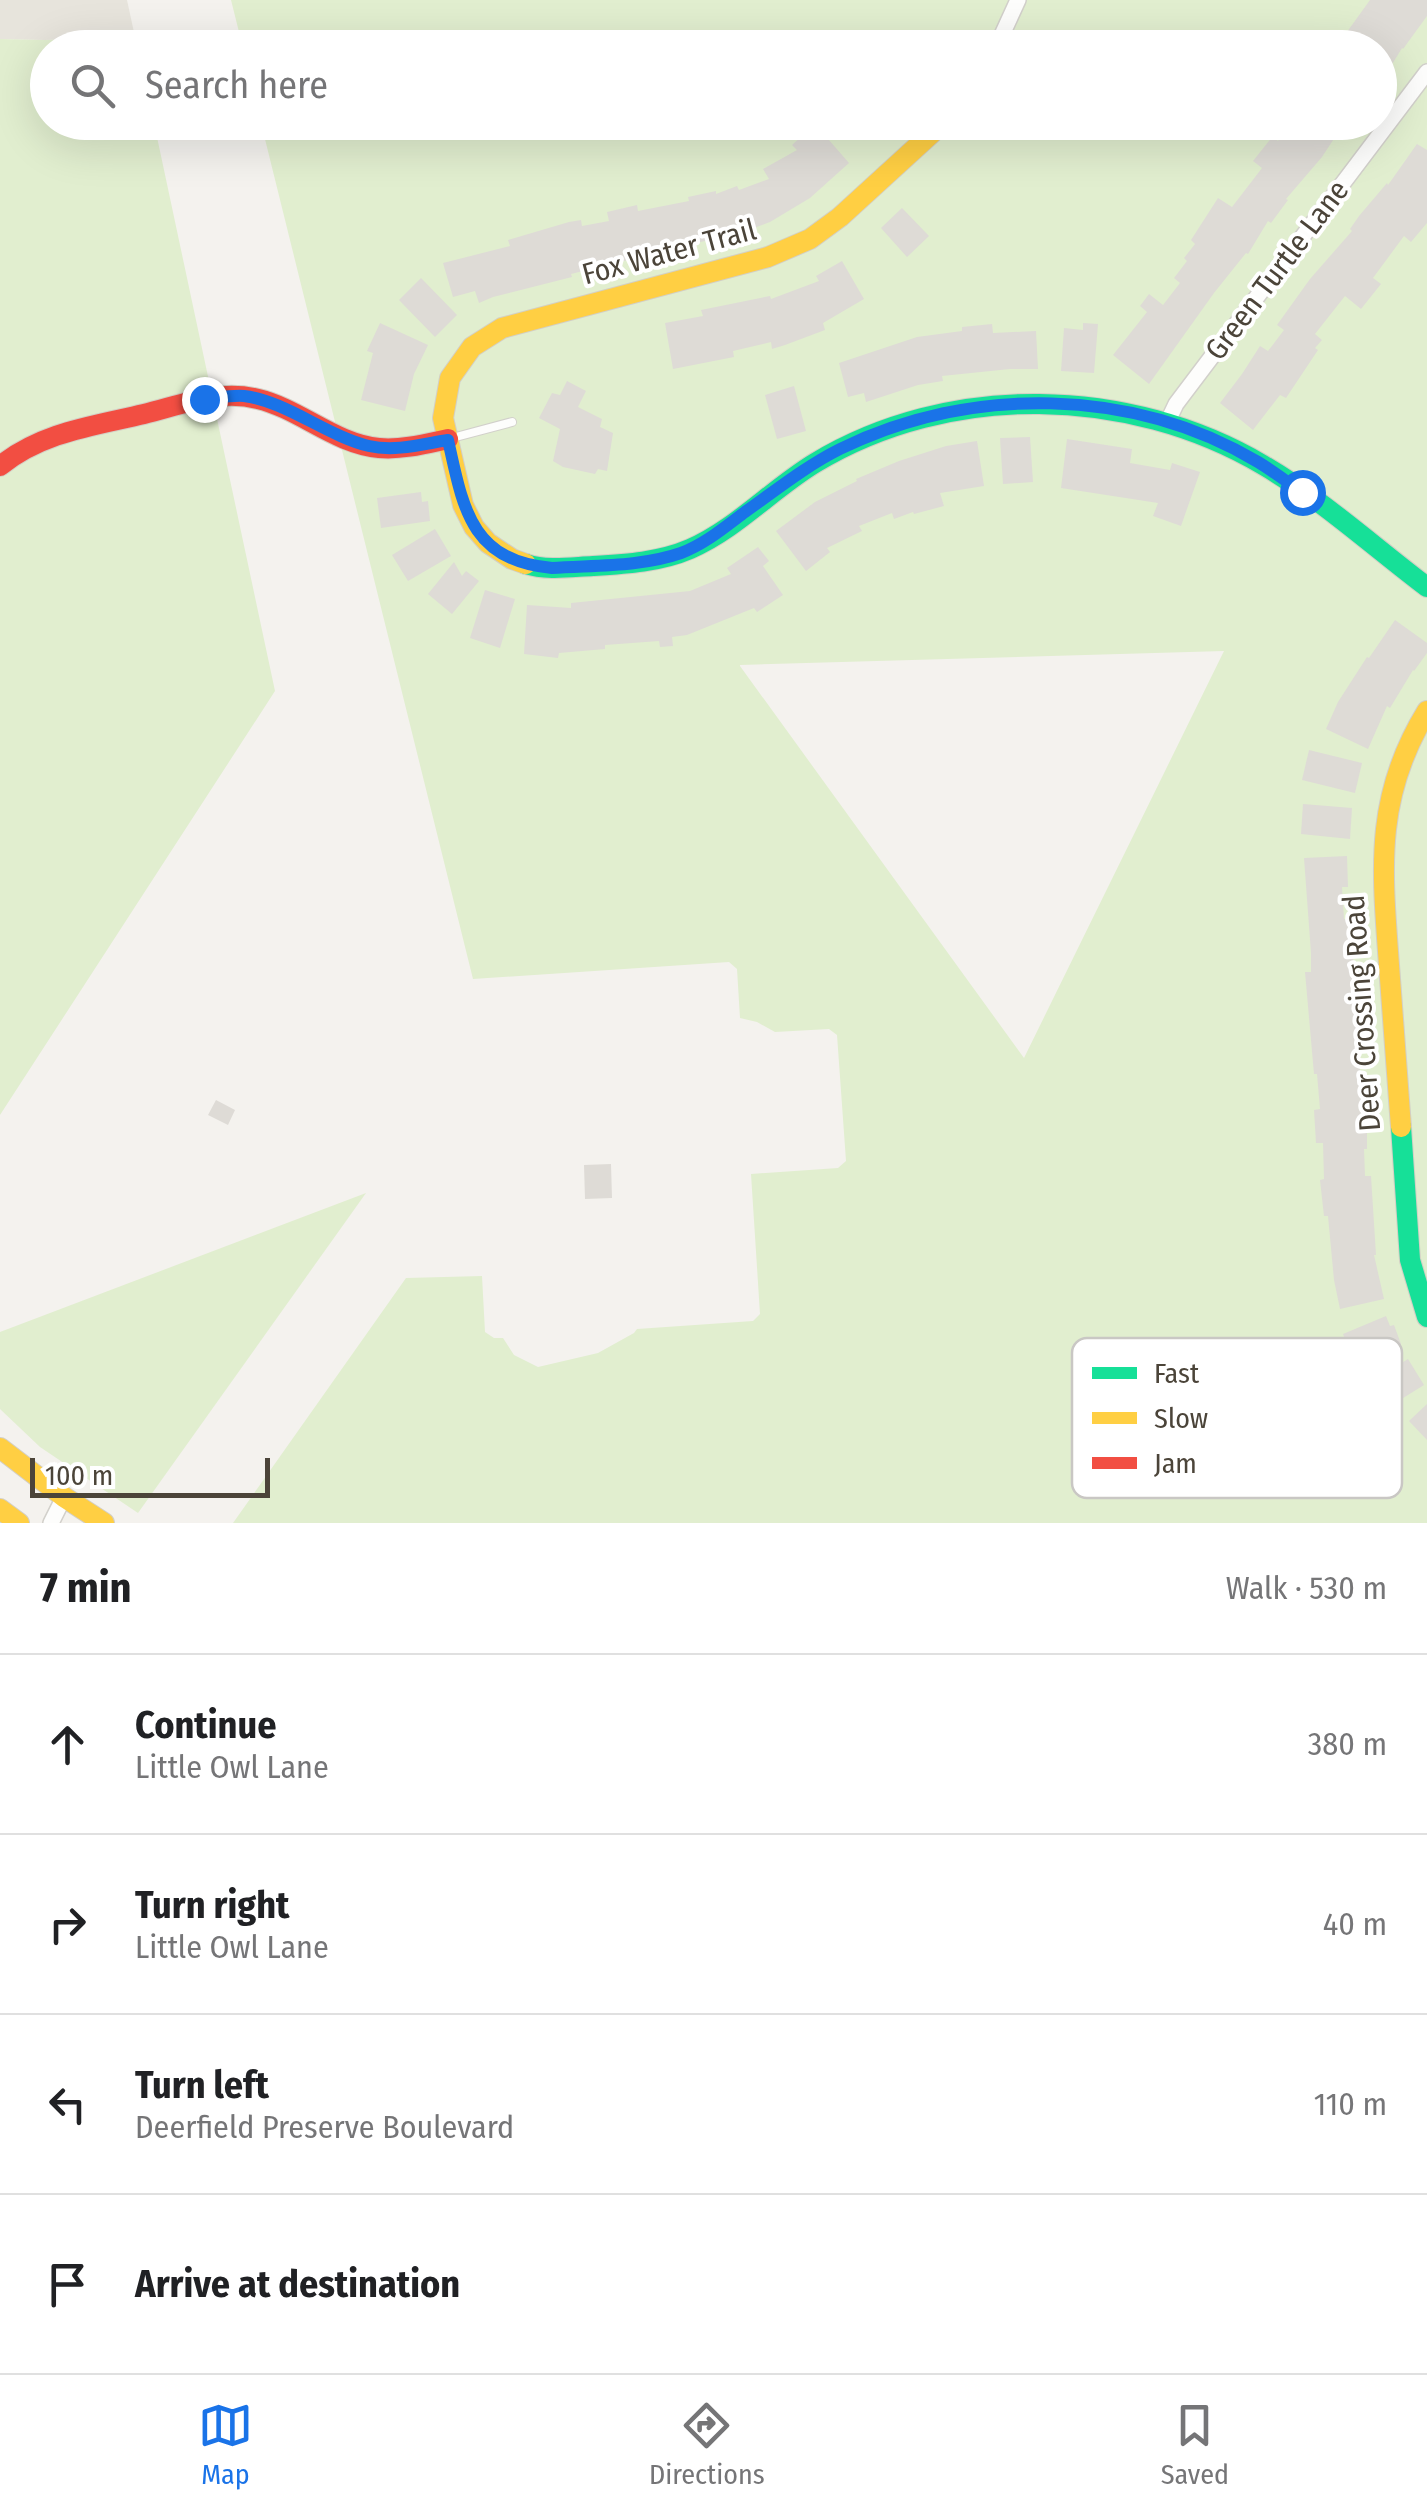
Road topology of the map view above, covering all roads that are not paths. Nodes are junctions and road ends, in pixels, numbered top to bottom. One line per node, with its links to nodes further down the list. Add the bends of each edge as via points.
1 (1018, 0): 2 (street)
2 (1004, 30)
3 (1427, 72): 4 (street, Green Turtle Lane)
4 (1397, 112)
5 (924, 140): 9 (main road, Fox Water Trail, via 810,239 768,257 502,328 472,346 450,378 443,418)
6 (1376, 140): 8 (street, Green Turtle Lane)
7 (512, 422): 9 (lane)
8 (1168, 423): 9 (main road, Fox Water Trail, via 1046,402 939,412 839,450 683,552 552,568 512,560 474,526); 11 (main road, Fox Water Trail, via 1257,461)
9 (448, 440): 10 (main road, via 372,447 244,396 76,430 38,442)
10 (0, 466)
11 (1427, 587)
12 (1427, 710): 13 (main road, Deer Crossing Road, via 1394,778 1383,832 1410,1260)
13 (1427, 1317)
14 (0, 1448): 15 (main road)
15 (64, 1497): 18 (street); 19 (main road)
16 (0, 1509): 17 (main road)
17 (19, 1523)
18 (51, 1523)
19 (104, 1523)

